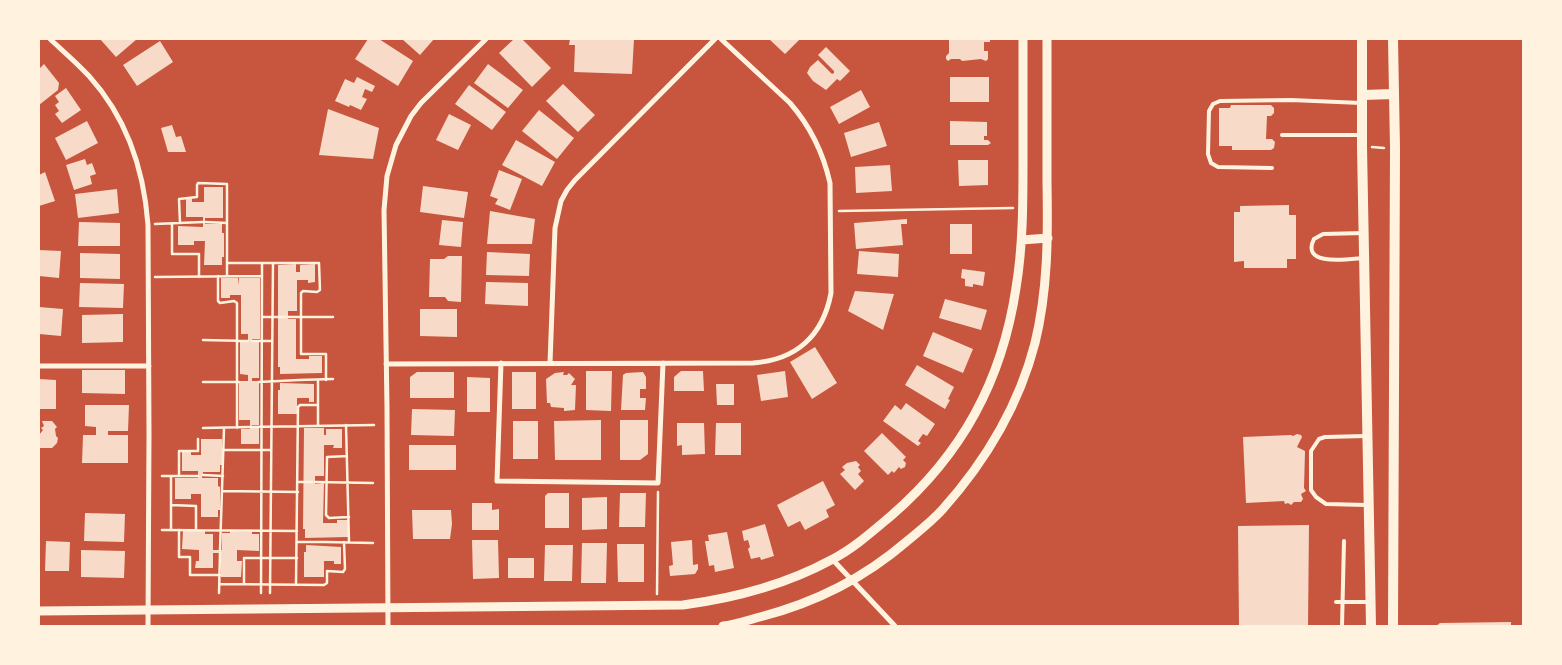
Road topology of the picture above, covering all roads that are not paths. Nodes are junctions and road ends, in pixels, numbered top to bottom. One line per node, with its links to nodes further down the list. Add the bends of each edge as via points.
1 (50, 39): 23 (street, via 101,91 122,124 142,179 148,224)
2 (486, 39): 21 (street, via 421,103 403,130 391,160 384,193)
3 (715, 39): 19 (street, via 575,180 561,201 555,228)
4 (721, 39): 20 (street, via 790,103 815,138 830,183 831,293 820,325 806,342 787,355 764,362)
5 (1023, 39): 16 (street)
6 (1047, 39): 15 (street)
7 (1362, 39): 10 (main road)
8 (1393, 39): 9 (main road)
9 (1394, 94): 10 (main road); 41 (main road)
10 (1363, 99): 12 (main road); 13 (lane, via 1220,101 1213,104 1209,111 1208,154 1211,163 1218,167)
11 (1282, 135): 12 (lane)
12 (1362, 135): 14 (main road)
13 (1272, 168)
14 (1364, 233): 17 (main road); 17 (lane, via 1323,234 1314,239 1312,248 1321,259)
15 (1048, 238): 16 (street); 28 (street, via 1045,287 1035,344 1018,394 1000,431 971,475 941,511 889,556)
16 (1022, 240): 27 (street, via 1007,335 991,380 970,423 943,463 912,498 876,529)
17 (1365, 258): 24 (main road)
18 (501, 363): 19 (street); 20 (street, via 497,481 658,483); 21 (street)
19 (550, 363): 20 (street)
20 (663, 363)
21 (386, 364): 32 (street)
22 (39, 366): 23 (street)
23 (149, 366): 33 (street)
24 (1368, 436): 25 (main road); 25 (lane, via 1319,439 1310,451 1310,487 1326,504)
25 (1369, 505): 31 (main road)
26 (1344, 541): 30 (lane)
27 (832, 559): 28 (street); 32 (street, via 788,580 710,602 656,606)
28 (852, 581): 37 (street, via 790,609); 38 (street)
29 (1336, 602): 30 (lane)
30 (1342, 602): 31 (lane); 39 (lane)
31 (1371, 602): 40 (main road)
32 (388, 607): 33 (street); 36 (street)
33 (149, 610): 34 (street); 35 (street)
34 (39, 611)
35 (148, 626)
36 (388, 626)
37 (723, 626)
38 (894, 626)
39 (1342, 626)
40 (1371, 626)
41 (1393, 626)

